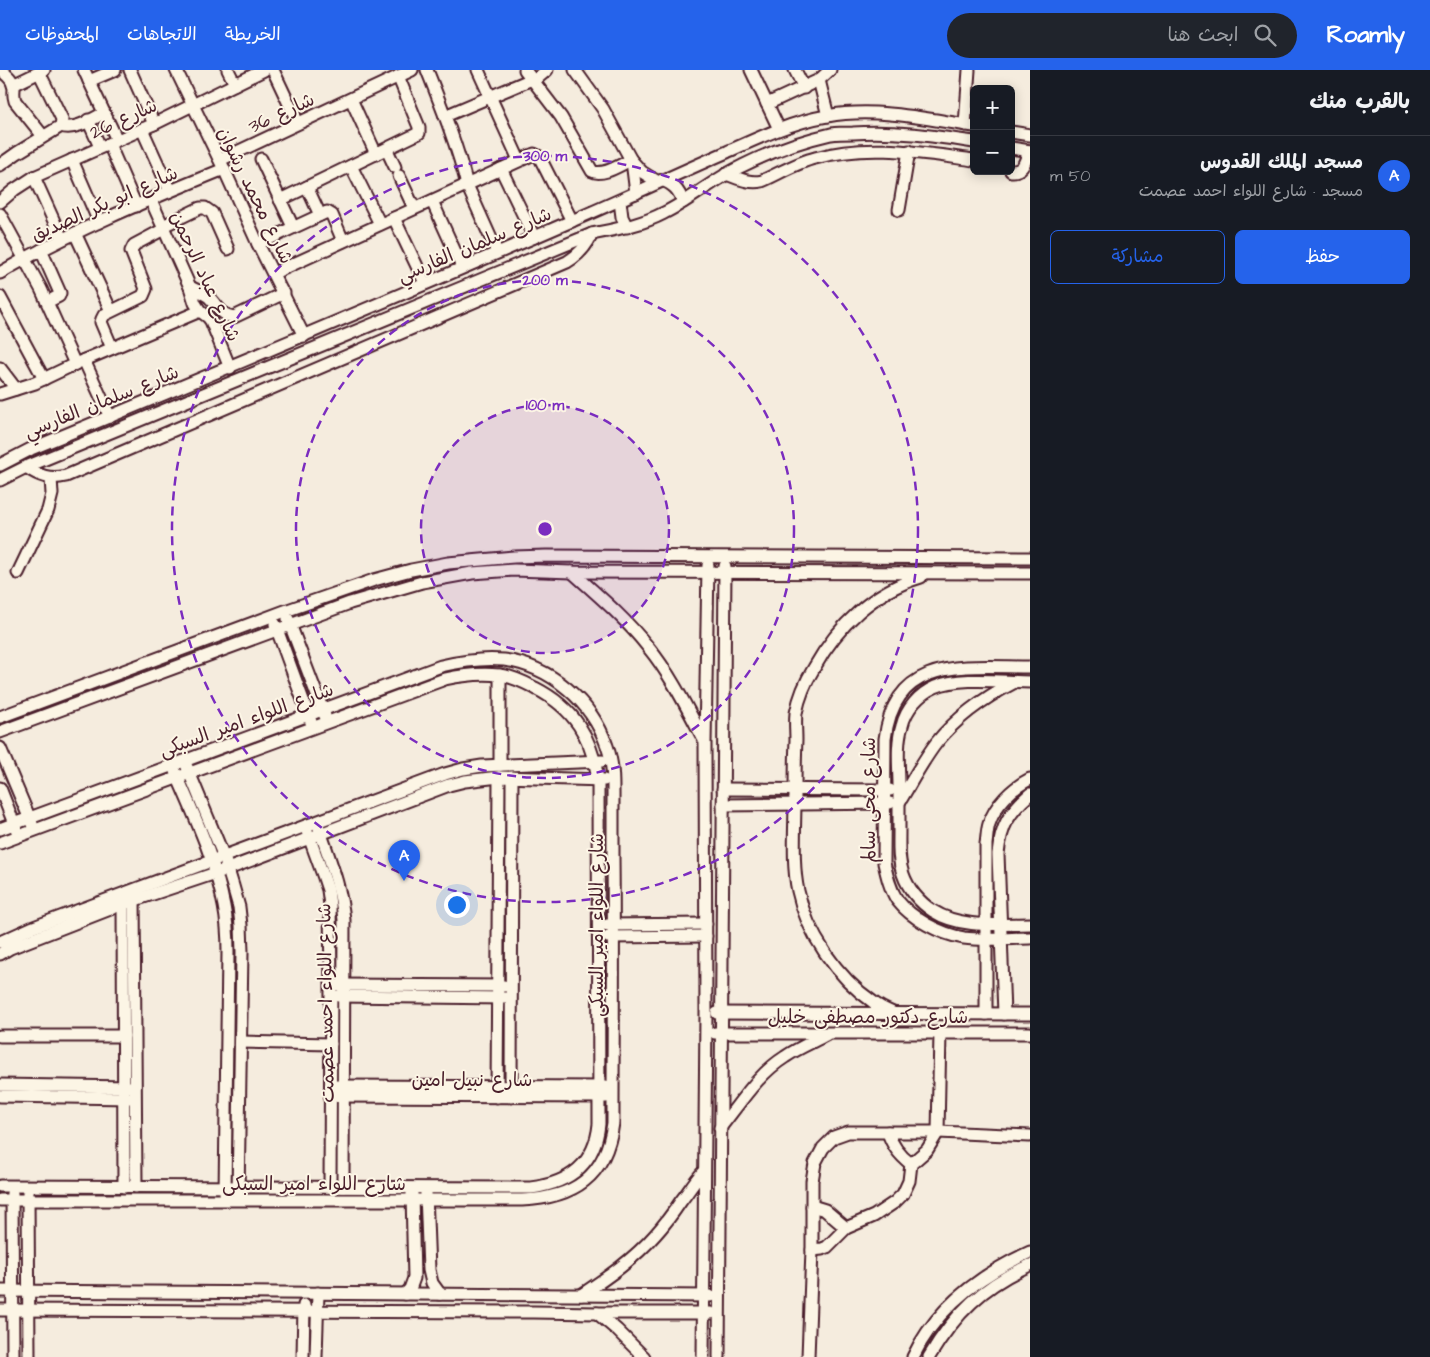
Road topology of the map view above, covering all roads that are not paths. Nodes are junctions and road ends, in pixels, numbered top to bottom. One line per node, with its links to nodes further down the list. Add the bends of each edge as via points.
1 (1, 70): 24 (street)
2 (84, 70): 22 (street)
3 (115, 70): 22 (street)
4 (130, 70): 35 (street)
5 (176, 70): 29 (street, شارع محمد رشوان)
6 (228, 70): 23 (street)
7 (264, 70): 23 (street, شارع 26)
8 (273, 70): 34 (street)
9 (412, 70): 19 (street, شارع 36)
10 (427, 70): 31 (street)
11 (478, 70): 26 (street)
12 (547, 70): 20 (street)
13 (575, 70): 54 (street, via 603,109)
14 (751, 70): 28 (street)
15 (795, 70): 25 (street)
16 (830, 70): 21 (street)
17 (969, 70): 37 (street)
18 (42, 71): 24 (street); 36 (street, via 62,119)
19 (398, 76): 27 (street, شارع 36); 48 (street, via 420,130)
20 (530, 77): 26 (street); 54 (street, via 561,117 592,171 602,173)
21 (819, 80): 25 (street); 32 (street)
22 (90, 81): 30 (street)
23 (234, 84): 29 (street, شارع 26)
24 (13, 85): 42 (street, via 15,101)
25 (804, 88): 28 (street)
26 (490, 97): 31 (street); 53 (street)
27 (351, 98): 34 (street, شارع 36); 48 (street)
28 (767, 104): 39 (street)
29 (193, 105): 35 (street, شارع 26); 55 (street, شارع محمد رشوان)
30 (104, 113): 33 (street); 44 (street)
31 (445, 116): 62 (street)
32 (828, 116): 37 (street, شارع سلمان الفارسي, via 884,114); 39 (street, شارع سلمان الفارسي)
33 (88, 120): 36 (street, via 70,128); 44 (street)
34 (298, 123): 55 (street, شارع 36)
35 (154, 124): 38 (street, شارع 26)
36 (61, 126): 42 (street)
37 (970, 126)
38 (142, 129): 44 (street, شارع 26); 64 (street)
39 (779, 129): 61 (street, شارع سلمان الفارسي)
40 (1015, 133): 41 (street)
41 (1030, 135)
42 (43, 136): 49 (street)
43 (970, 142): 59 (street, شارع سلمان الفارسي, via 902,133 832,134 786,147)
44 (108, 144): 52 (street, شارع 26); 72 (street)
45 (1015, 149): 47 (street)
46 (909, 151): 51 (street); 59 (street, via 878,149 813,158 756,182); 74 (street)
47 (1030, 151): 58 (street, via 1023,168)
48 (381, 152): 56 (street); 73 (street, via 397,172)
49 (2, 158)
50 (260, 159): 67 (street)
51 (970, 159)
52 (72, 160): 60 (street, شارع 26); 78 (street)
53 (519, 160): 57 (street); 79 (street, via 534,154 538,156)
54 (631, 160): 61 (street, via 642,172); 65 (street)
55 (222, 165): 64 (street, شارع ابو بكر الصديق); 89 (street, شارع محمد رشوان)
56 (351, 166): 63 (street); 80 (street)
57 (500, 169): 62 (street); 86 (street)
58 (1015, 171)
59 (726, 174): 71 (street, شارع سلمان الفارسي)
60 (34, 177): 70 (street, شارع 26); 87 (street)
61 (660, 181): 65 (street, شارع سلمان الفارسي); 71 (street, via 668,182 678,190)
62 (467, 185): 68 (street); 92 (street)
63 (306, 187): 67 (street); 76 (street)
64 (170, 191): 66 (street, شارع ابو بكر الصديق)
65 (636, 193): 69 (street, شارع سلمان الفارسي)
66 (151, 200): 72 (street, شارع ابو بكر الصديق); 81 (street, شارع عباد الرحمن)
67 (280, 200): 82 (street)
68 (432, 201): 73 (street); 94 (street)
69 (620, 201): 79 (street, شارع سلمان الفارسي); 83 (street)
70 (0, 202)
71 (683, 202): 83 (street, شارع سلمان الفارسي)
72 (136, 206): 78 (street, شارع ابو بكر الصديق)
73 (414, 208): 77 (street)
74 (899, 210)
75 (0, 214): 93 (street)
76 (320, 214): 82 (street); 88 (street, via 327,212 332,215)
77 (394, 218): 80 (street); 97 (street)
78 (99, 222): 84 (street, شارع ابو بكر الصديق)
79 (572, 222): 86 (street, شارع سلمان الفارسي)
80 (380, 224): 88 (street)
81 (163, 227): 90 (street, via 205,208 212,213); 98 (street, شارع عباد الرحمن); 102 (street, via 134,245 131,251 145,285 143,296)
82 (293, 227): 89 (street)
83 (627, 227): 85 (street, شارع سلمان الفارسي)
84 (75, 233): 87 (street, شارع ابو بكر الصديق); 102 (street)
85 (592, 234): 114 (street, شارع سلمان الفارسي); 115 (street, via 582,251 567,262 66,476)
86 (534, 237): 92 (street, شارع سلمان الفارسي)
87 (62, 239): 91 (street, شارع ابو بكر الصديق)
88 (344, 241): 96 (street)
89 (258, 244): 96 (street, شارع محمد رشوان)
90 (228, 249)
91 (41, 250): 93 (street, شارع ابو بكر الصديق); 101 (street, via 60,293)
92 (497, 252): 94 (street, شارع سلمان الفارسي)
93 (25, 258): 95 (street, شارع ابو بكر الصديق); 101 (street)
94 (462, 267): 97 (street, شارع سلمان الفارسي)
95 (0, 273)
96 (274, 273): 99 (street, شارع محمد رشوان)
97 (425, 283): 104 (street, شارع سلمان الفارسي)
98 (190, 287): 99 (street, via 208,297 223,314 234,317); 103 (street, شارع عباد الرحمن)
99 (284, 294): 104 (street, شارع محمد رشوان)
100 (0, 297): 109 (street)
101 (47, 302): 106 (street)
102 (111, 311): 105 (street, via 101,322)
103 (200, 311): 105 (street); 108 (street, شارع عباد الرحمن, via 211,322)
104 (304, 336): 108 (street, شارع سلمان الفارسي)
105 (112, 348): 106 (street)
106 (79, 362): 109 (street); 112 (street)
107 (0, 368): 110 (street)
108 (230, 368): 112 (street, شارع سلمان الفارسي)
109 (44, 379): 110 (street)
110 (16, 388): 111 (street)
111 (0, 394)
112 (110, 416): 113 (street, شارع سلمان الفارسي)
113 (0, 465)
114 (26, 468): 115 (street); 116 (street, شارع سلمان الفارسي)
115 (50, 478): 123 (street, via 52,494 48,510)
116 (0, 480)
117 (708, 556): 118 (street); 121 (street); 126 (street, via 514,557 448,563 374,580)
118 (725, 556): 119 (street); 122 (street)
119 (1030, 558)
120 (572, 572): 121 (street); 128 (street, via 514,570 422,582); 140 (street, via 613,608 649,648 679,693)
121 (708, 572): 122 (street); 140 (street)
122 (724, 572): 124 (street); 154 (street)
123 (18, 573)
124 (931, 574): 125 (street); 155 (street, via 913,579 872,601 851,618 827,646 809,676 796,713)
125 (1030, 574)
126 (285, 610): 127 (street); 128 (street)
127 (272, 616): 129 (street); 136 (street)
128 (290, 625): 129 (street); 134 (street)
129 (277, 630): 135 (street); 139 (street)
130 (1030, 668): 156 (street, شارع محى سالم, via 947,668 916,680 894,704 887,722)
131 (500, 675): 137 (street, شارع اللواء امير السبكى, via 472,674 445,679); 144 (street, شارع اللواء امير السبكى, via 535,688 566,709 583,730); 146 (street)
132 (1015, 682): 133 (street, شارع محى سالم); 157 (street, شارع محى سالم, via 949,683 935,687 913,704 901,727); 160 (street, via 980,702 950,727)
133 (1030, 682)
134 (322, 710): 135 (street, شارع اللواء امير السبكى); 137 (street); 143 (street, شارع اللواء امير السبكى, via 449,664 505,660 534,669 573,694 601,731)
135 (308, 715): 138 (street); 142 (street, شارع اللواء امير السبكى)
136 (0, 717)
137 (327, 722): 138 (street, شارع اللواء امير السبكى)
138 (313, 728): 147 (street, شارع اللواء امير السبكى)
139 (0, 732)
140 (705, 743): 177 (street)
141 (0, 748): 165 (street)
142 (185, 760): 145 (street, شارع اللواء امير السبكى); 147 (street)
143 (611, 760): 144 (street); 152 (street, شارع اللواء امير السبكى)
144 (595, 762): 146 (street); 151 (street, شارع اللواء امير السبكى)
145 (172, 765): 149 (street); 165 (street, شارع اللواء امير السبكى)
146 (499, 771): 148 (street); 167 (street); 193 (street)
147 (190, 773): 149 (street, شارع اللواء امير السبكى); 173 (street)
148 (512, 777): 151 (street); 194 (street)
149 (178, 778): 169 (street, شارع اللواء امير السبكى); 173 (street)
150 (1030, 779): 158 (street)
151 (598, 780): 152 (street); 181 (street, شارع اللواء امير السبكى)
152 (613, 780): 182 (street, شارع اللواء امير السبكى)
153 (0, 788): 166 (street)
154 (723, 790): 155 (street); 164 (street)
155 (795, 790): 156 (street); 163 (street)
156 (884, 790): 157 (street); 161 (street, شارع محى سالم)
157 (899, 790): 160 (street, شارع محى سالم)
158 (1010, 792): 162 (street); 178 (street, via 997,807 989,824)
159 (1030, 794): 162 (street)
160 (899, 802): 161 (street); 178 (street, شارع محى سالم, via 899,861 910,888 933,912 967,923)
161 (884, 803): 163 (street); 186 (street, شارع محى سالم, via 884,863 896,898 908,912 942,931 963,938)
162 (1019, 803): 179 (street, via 1000,835)
163 (795, 804): 164 (street); 197 (street, via 796,879 815,938 856,988 873,1003)
164 (723, 806): 196 (street)
165 (29, 818): 166 (street, شارع اللواء امير السبكى); 169 (street)
166 (14, 824): 168 (street, شارع اللواء امير السبكى); 171 (street)
167 (319, 828): 170 (street); 192 (street, شارع اللواء احمد عصمت, via 343,903)
168 (0, 829)
169 (34, 831): 171 (street, شارع اللواء امير السبكى)
170 (307, 832): 173 (street); 174 (street); 191 (street, شارع اللواء احمد عصمت, via 328,890)
171 (19, 836): 172 (street, شارع اللواء امير السبكى)
172 (0, 843)
173 (218, 859): 174 (street); 175 (street); 176 (street)
174 (228, 869): 175 (street); 208 (street, via 241,925)
175 (216, 873): 176 (street); 228 (street, via 225,908 228,952)
176 (129, 897): 189 (street, via 31,928); 190 (street); 207 (street); 217 (street)
177 (706, 924): 182 (street); 183 (street)
178 (985, 924): 179 (street, شارع محى سالم); 186 (street)
179 (1001, 924): 180 (street, شارع محى سالم); 187 (street)
180 (1030, 924)
181 (598, 925): 182 (street); 184 (street, شارع اللواء امير السبكى)
182 (614, 925): 185 (street, شارع اللواء امير السبكى)
183 (706, 936): 185 (street); 195 (street)
184 (598, 937): 185 (street); 215 (street, شارع اللواء امير السبكى)
185 (614, 937): 216 (street, شارع اللواء امير السبكى)
186 (985, 938): 187 (street, شارع محى سالم); 198 (street)
187 (1001, 938): 188 (street, شارع محى سالم); 199 (street)
188 (1030, 938)
189 (0, 942)
190 (0, 954)
191 (331, 991): 192 (street); 209 (street, شارع اللواء احمد عصمت)
192 (344, 991): 193 (street); 212 (street, شارع اللواء احمد عصمت)
193 (497, 992): 194 (street); 213 (street)
194 (511, 992): 214 (street)
195 (706, 1013): 196 (street, شارع دكتور مصطفى خليل); 201 (street)
196 (722, 1013): 197 (street, شارع دكتور مصطفى خليل); 202 (street)
197 (893, 1013): 198 (street, شارع دكتور مصطفى خليل)
198 (986, 1014): 199 (street, شارع دكتور مصطفى خليل)
199 (1004, 1014): 200 (street, شارع دكتور مصطفى خليل)
200 (1030, 1014)
201 (706, 1033): 202 (street, شارع دكتور مصطفى خليل); 224 (street)
202 (722, 1033): 203 (street, شارع دكتور مصطفى خليل); 219 (street)
203 (830, 1033): 204 (street, شارع دكتور مصطفى خليل); 219 (street, via 784,1057 770,1069)
204 (940, 1033): 205 (street, شارع دكتور مصطفى خليل); 221 (street)
205 (1030, 1033)
206 (0, 1036): 207 (street)
207 (124, 1036): 217 (street)
208 (241, 1042): 209 (street); 229 (street)
209 (331, 1044): 211 (street, شارع اللواء احمد عصمت)
210 (0, 1085): 217 (street)
211 (331, 1091): 212 (street, شارع نبيل امين); 230 (street, شارع اللواء احمد عصمت)
212 (344, 1091): 213 (street, شارع نبيل امين); 231 (street, شارع اللواء احمد عصمت)
213 (497, 1092): 214 (street, شارع نبيل امين)
214 (511, 1092): 215 (street, شارع نبيل امين)
215 (600, 1092): 216 (street, شارع نبيل امين); 233 (street, شارع اللواء امير السبكى, via 600,1124 592,1152 583,1164 560,1182 531,1188)
216 (613, 1092): 238 (street, شارع اللواء امير السبكى, via 612,1130 606,1152 579,1186 552,1198)
217 (130, 1093): 218 (street); 227 (street)
218 (0, 1096)
219 (720, 1128): 255 (street)
220 (888, 1132): 221 (street); 223 (street, via 896,1150); 241 (street, via 848,1132 834,1137 814,1163)
221 (938, 1132): 222 (street); 223 (street, via 927,1150)
222 (1030, 1136)
223 (911, 1164): 242 (street, via 909,1182 895,1202 874,1216)
224 (704, 1171): 253 (street, via 674,1212 635,1256); 254 (street)
225 (6, 1186): 226 (street, شارع اللواء امير السبكى); 235 (street)
226 (28, 1186): 227 (street, شارع اللواء امير السبكى); 236 (street)
227 (130, 1187): 228 (street, شارع اللواء امير السبكى)
228 (225, 1187): 229 (street, شارع اللواء امير السبكى); 239 (street)
229 (238, 1187): 230 (street, شارع اللواء امير السبكى); 240 (street)
230 (330, 1187): 231 (street, شارع اللواء امير السبكى)
231 (343, 1187): 232 (street, شارع اللواء امير السبكى)
232 (412, 1187): 233 (street, شارع اللواء امير السبكى); 237 (street)
233 (426, 1187): 238 (street)
234 (0, 1200): 235 (street, شارع اللواء امير السبكى)
235 (12, 1200): 236 (street, شارع اللواء امير السبكى); 247 (street)
236 (28, 1200): 239 (street, شارع اللواء امير السبكى); 248 (street)
237 (412, 1200): 238 (street, شارع اللواء امير السبكى); 240 (street, شارع اللواء امير السبكى); 251 (street, via 414,1278)
238 (426, 1200): 252 (street, via 430,1277)
239 (225, 1201): 240 (street, شارع اللواء امير السبكى)
240 (238, 1201)
241 (812, 1206): 242 (street, via 825,1210); 243 (street)
242 (846, 1228): 243 (street, via 827,1247)
243 (812, 1250): 271 (street)
244 (1030, 1252): 272 (street, via 991,1273 964,1293 931,1327)
245 (1030, 1265): 273 (street, via 978,1296 941,1336)
246 (0, 1291): 247 (street)
247 (13, 1291): 248 (street); 257 (street)
248 (28, 1292): 249 (street); 258 (street)
249 (305, 1293): 250 (street); 259 (street)
250 (318, 1293): 251 (street); 260 (street)
251 (405, 1294): 252 (street)
252 (440, 1294): 253 (street)
253 (581, 1295): 254 (street)
254 (704, 1296): 255 (street); 261 (street)
255 (720, 1296): 262 (street)
256 (0, 1310): 257 (street)
257 (13, 1310): 258 (street); 264 (street)
258 (28, 1310): 259 (street); 265 (street)
259 (304, 1311): 260 (street); 266 (street)
260 (318, 1311): 263 (street); 267 (street)
261 (704, 1313): 262 (street); 263 (street); 269 (street)
262 (719, 1313): 270 (street)
263 (597, 1314): 268 (street)
264 (13, 1357)
265 (29, 1357)
266 (303, 1357)
267 (316, 1357)
268 (644, 1357)
269 (703, 1357)
270 (719, 1357)
271 (808, 1357)
272 (913, 1357)
273 (929, 1357)

